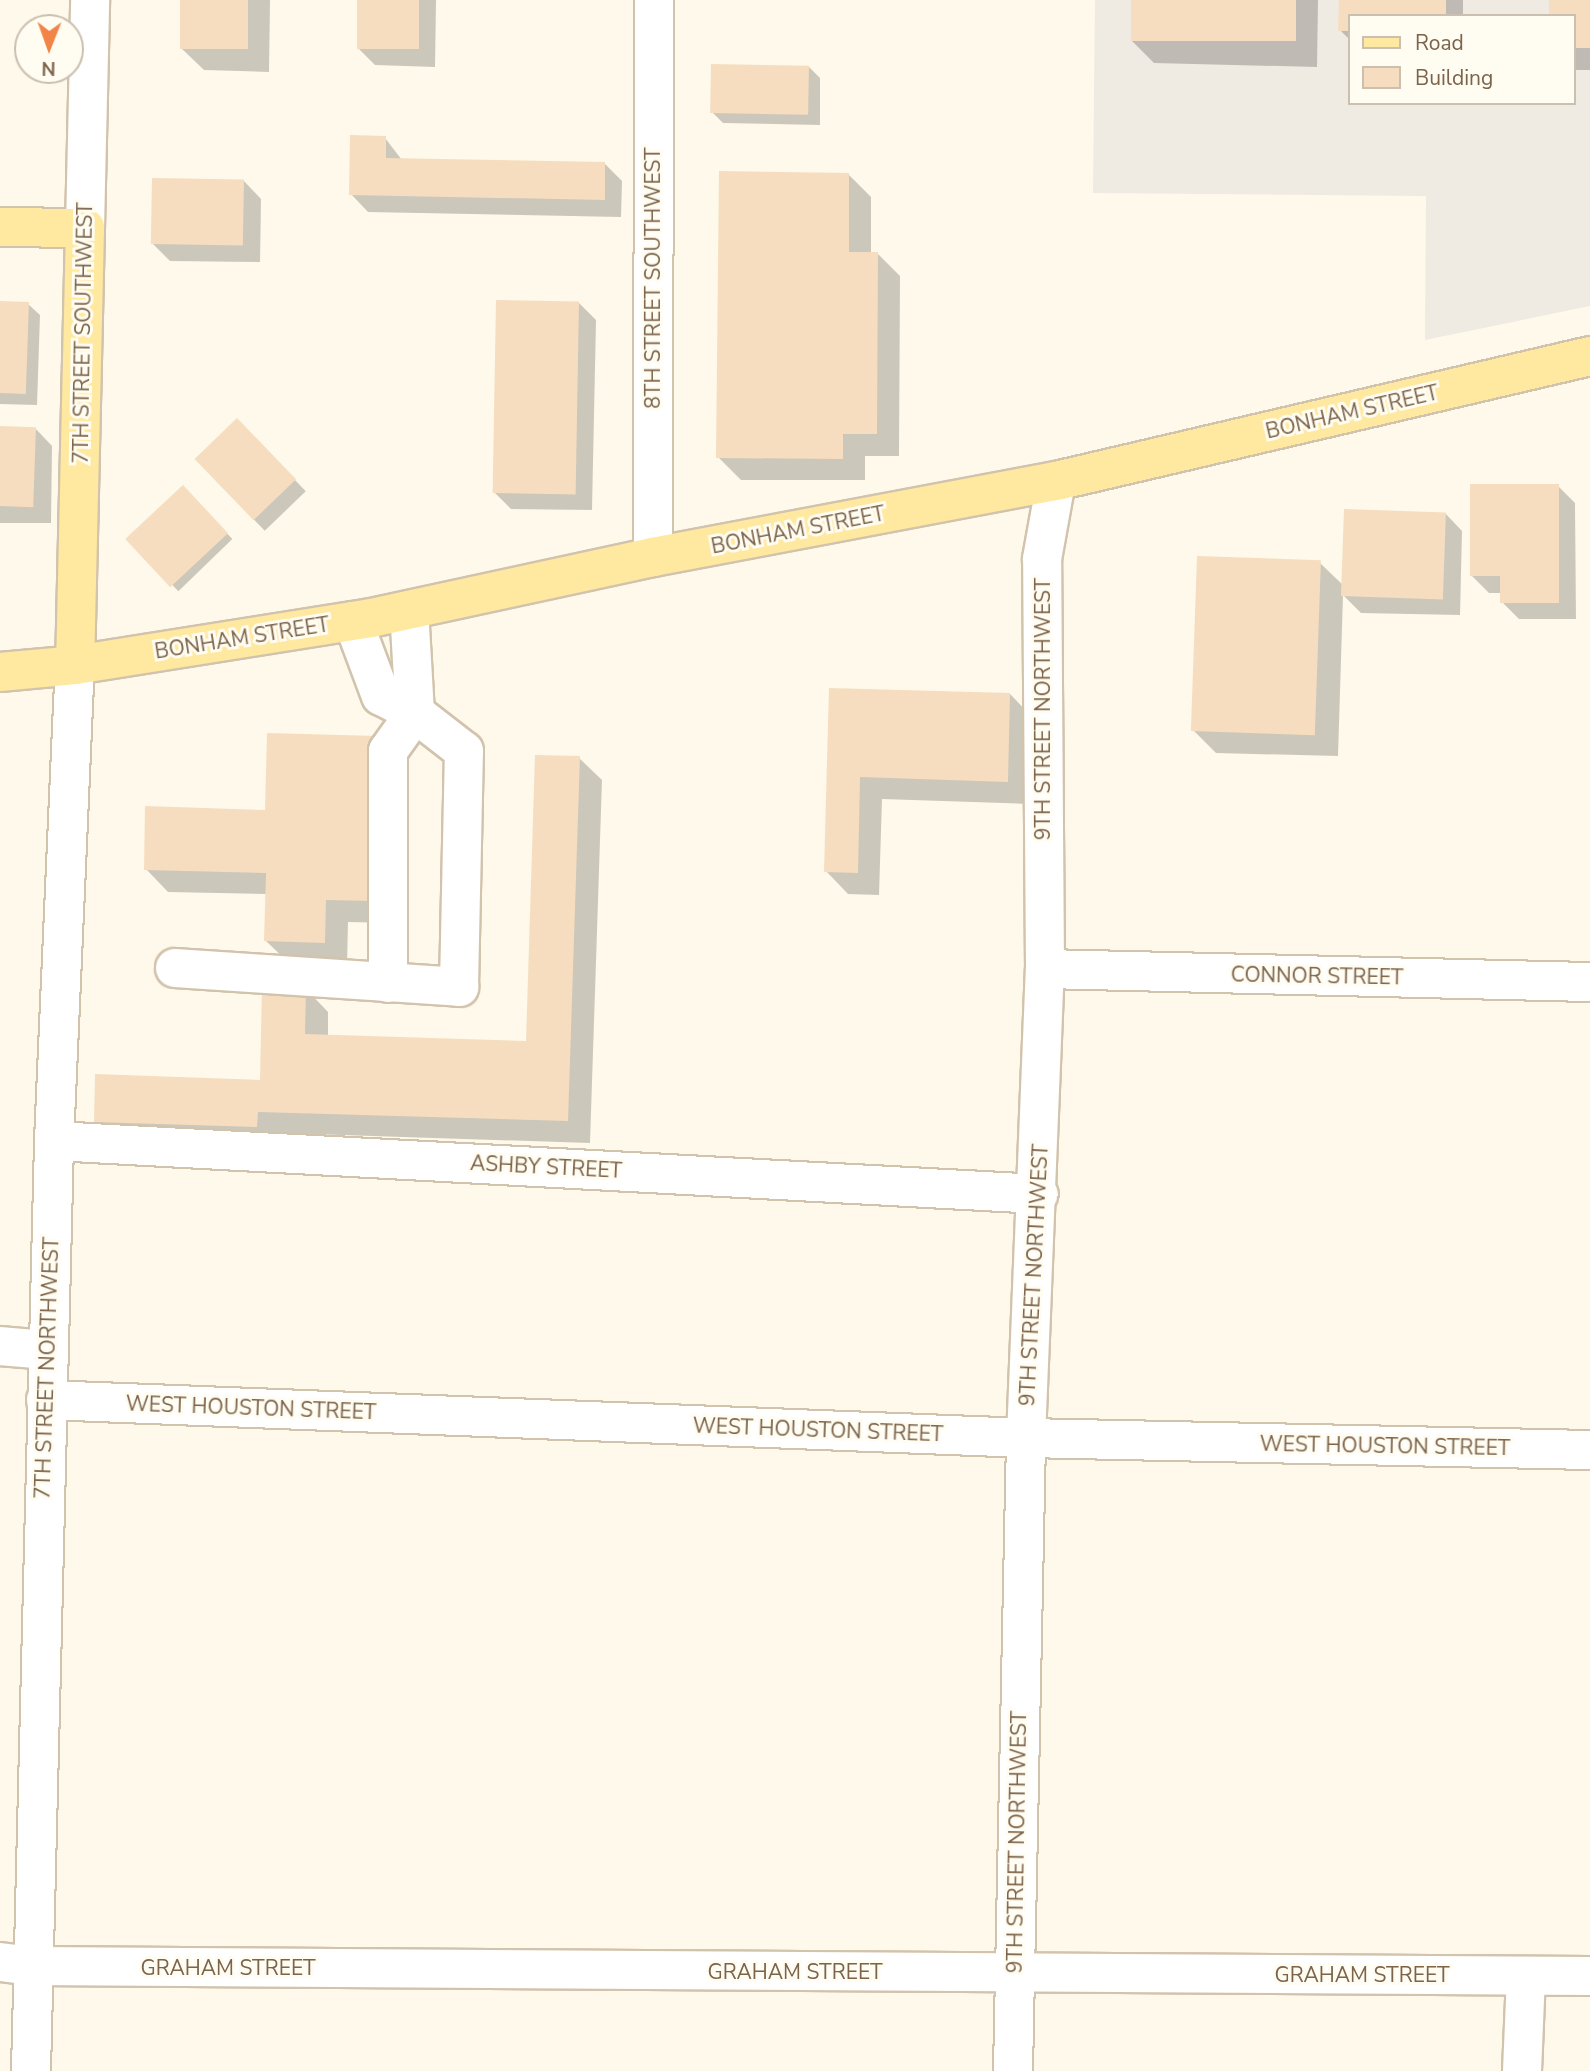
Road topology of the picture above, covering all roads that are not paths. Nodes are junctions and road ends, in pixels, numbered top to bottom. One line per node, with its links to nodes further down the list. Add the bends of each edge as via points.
1 (90, 0): 4 (street, 7TH STREET SOUTHWEST)
2 (654, 0): 7 (street, 8TH STREET SOUTHWEST)
3 (0, 227): 4 (main road)
4 (85, 228): 10 (main road, 7TH STREET SOUTHWEST)
5 (1590, 356): 6 (main road, BONHAM STREET)
6 (1056, 481): 7 (main road, BONHAM STREET); 14 (street, 9TH STREET NORTHWEST, via 1042,559)
7 (653, 557): 8 (main road, BONHAM STREET)
8 (409, 610): 9 (main road, BONHAM STREET); 12 (street)
9 (353, 621): 10 (main road, BONHAM STREET); 12 (street, via 381,696)
10 (75, 665): 11 (main road, BONHAM STREET); 17 (street, 7TH STREET NORTHWEST)
11 (0, 672)
12 (415, 713): 16 (street, via 388,751); 16 (street, via 464,751 459,987)
13 (175, 968): 16 (street)
14 (1045, 969): 15 (street, CONNOR STREET); 18 (street, 9TH STREET NORTHWEST)
15 (1590, 982)
16 (387, 983)
17 (54, 1141): 18 (street, ASHBY STREET); 20 (street, 7TH STREET NORTHWEST)
18 (1039, 1194): 22 (street, 9TH STREET NORTHWEST)
19 (0, 1346): 20 (street)
20 (47, 1350): 21 (street, 7TH STREET NORTHWEST)
21 (46, 1400): 22 (street, WEST HOUSTON STREET); 24 (street, 7TH STREET NORTHWEST)
22 (1026, 1438): 23 (street, WEST HOUSTON STREET); 25 (street, 9TH STREET NORTHWEST)
23 (1590, 1450)
24 (16, 1964): 25 (street, GRAHAM STREET); 28 (street, 7TH STREET NORTHWEST)
25 (1014, 1974): 26 (street, GRAHAM STREET); 29 (street, 9TH STREET NORTHWEST)
26 (1526, 1976): 27 (street, GRAHAM STREET); 30 (street)
27 (1590, 1976)
28 (31, 2071)
29 (1013, 2071)
30 (1522, 2071)

